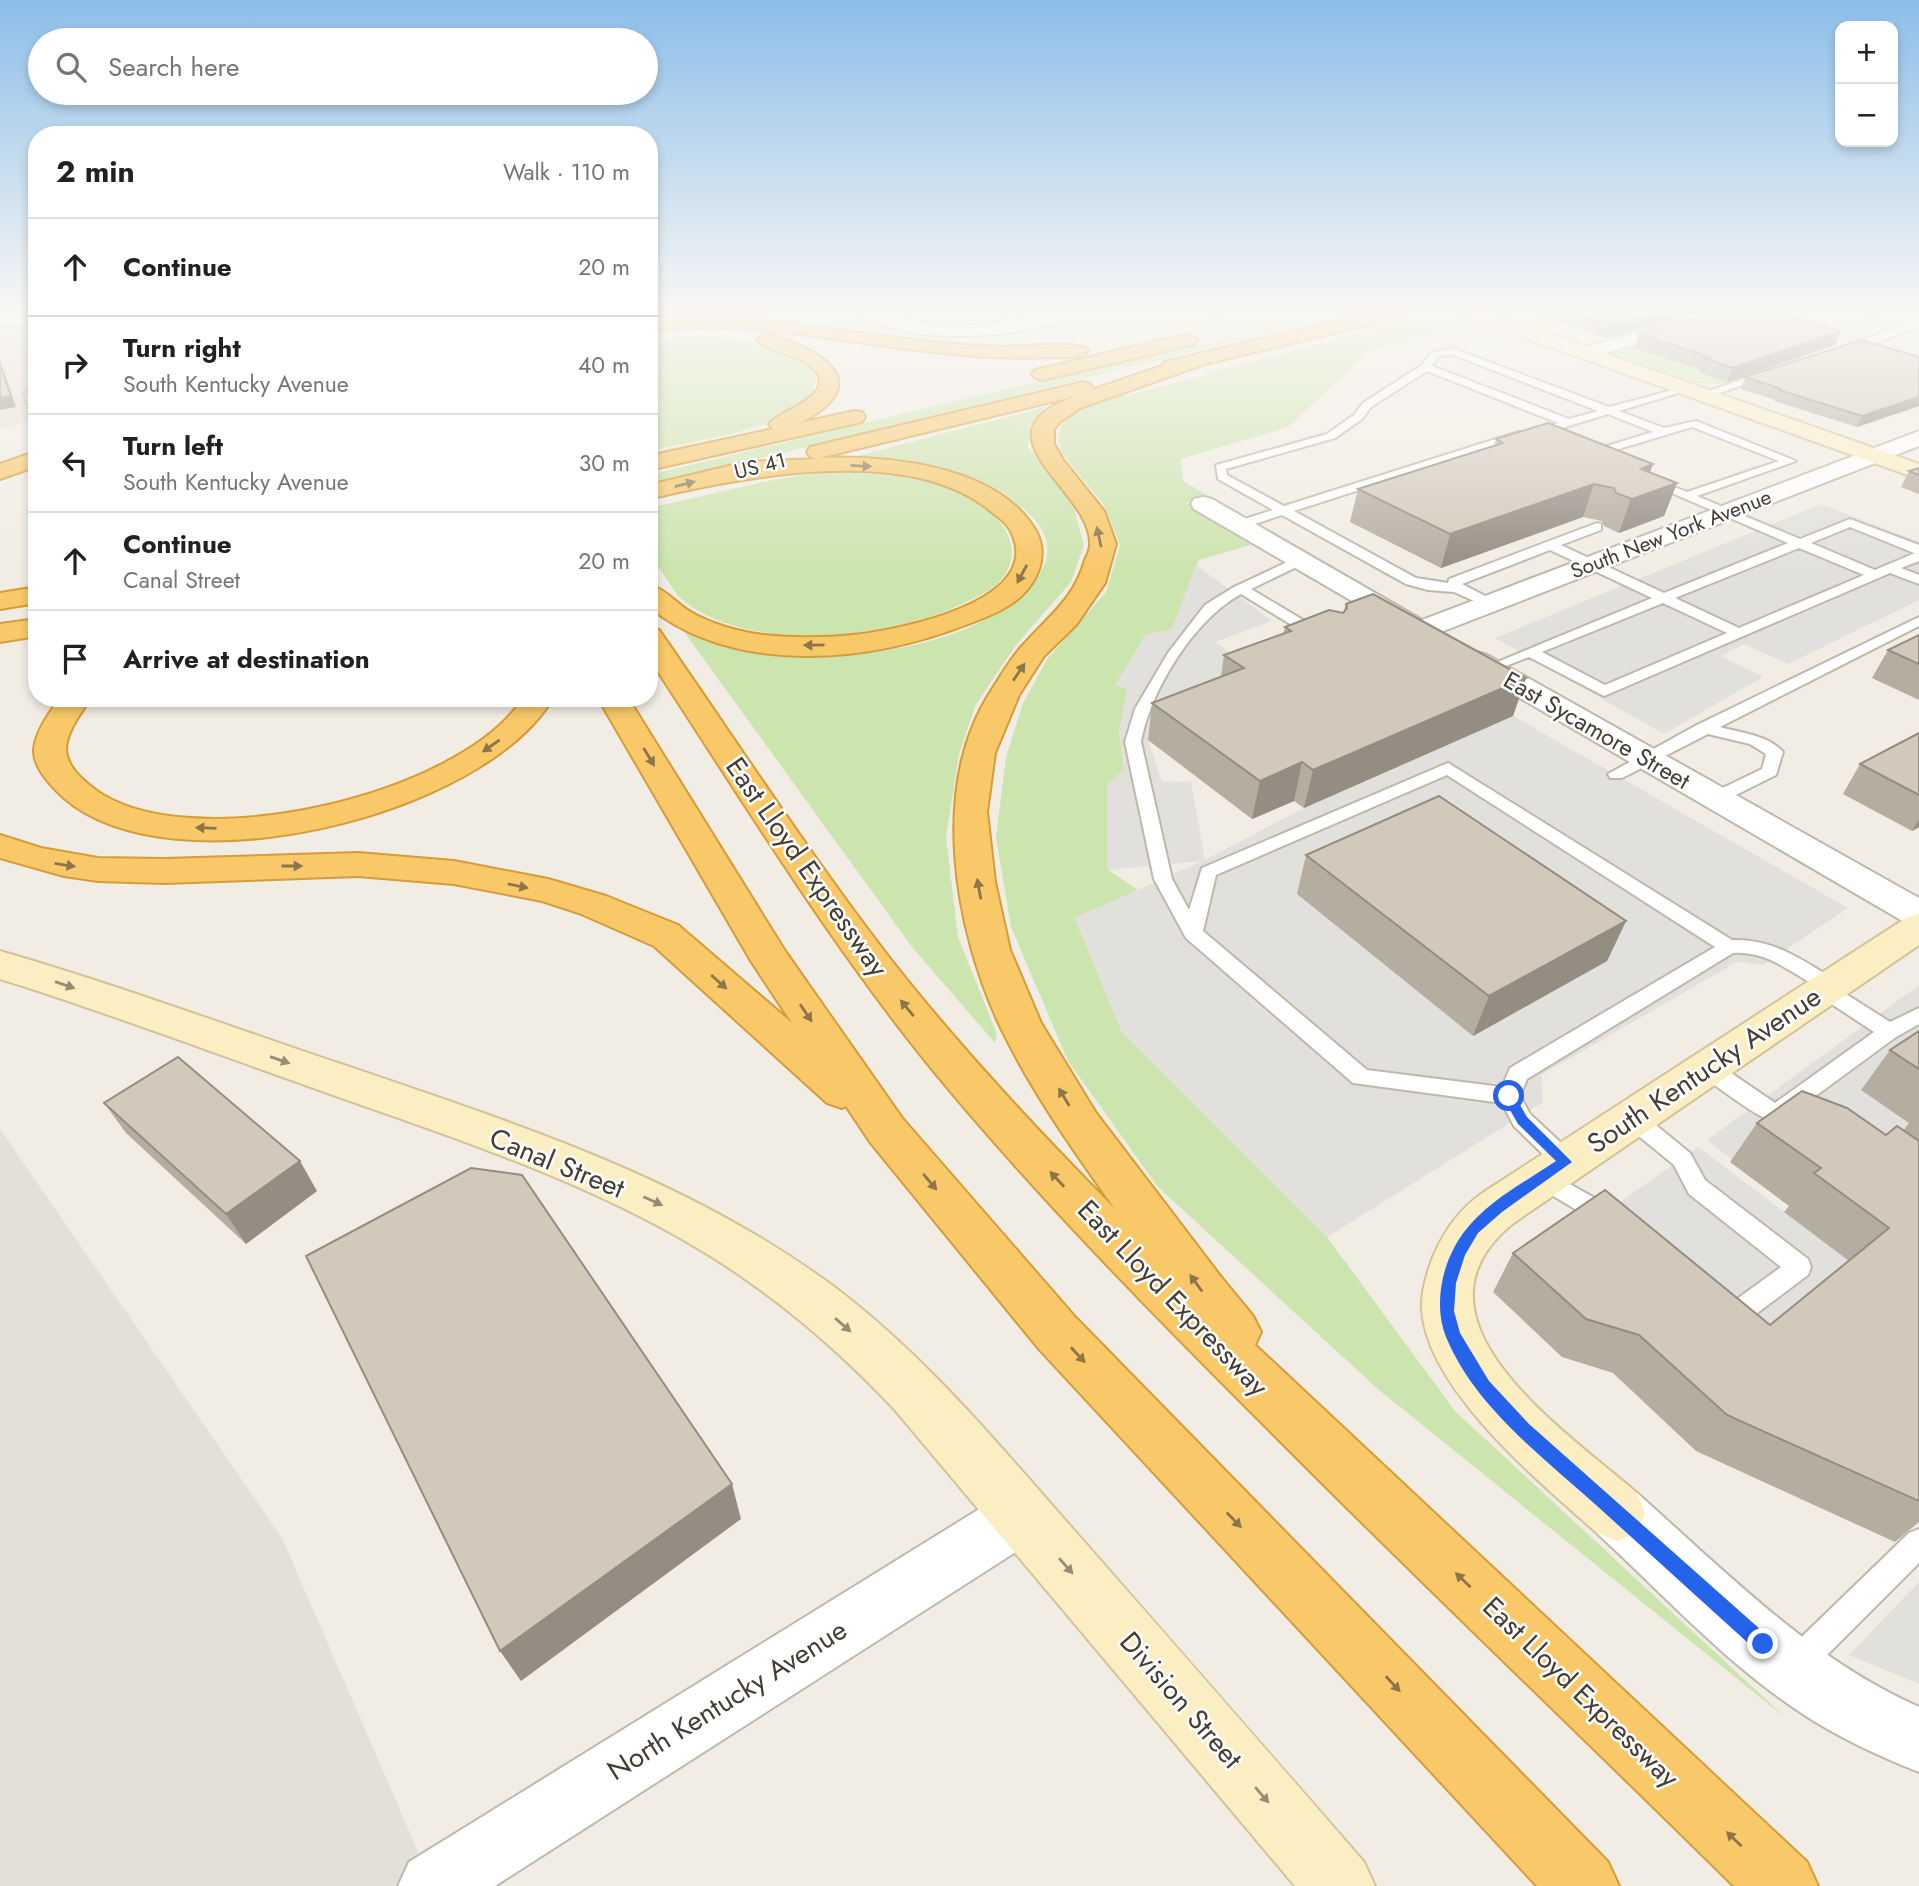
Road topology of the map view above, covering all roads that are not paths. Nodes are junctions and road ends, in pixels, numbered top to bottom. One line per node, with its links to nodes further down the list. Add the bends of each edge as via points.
1 (822, 399): 17 (highway, via 796,418)
2 (998, 399): 23 (highway, US 41 / US 41)
3 (1084, 399): 82 (highway, one-way to 3, via 1203,1293 1080,1125 1021,1026 990,950 970,812 979,753 1004,695 1033,651 1066,620 1092,583 1103,544 1092,511 1043,444 1043,429 1053,416)
4 (1376, 399): 28 (lane, via 1331,436 1220,467 1222,477)
5 (1507, 399): 11 (lane)
6 (1578, 399): 9 (lane)
7 (1663, 399): 9 (lane)
8 (1714, 399): 16 (street)
9 (1610, 411): 11 (lane); 12 (lane)
10 (868, 414): 18 (highway, US 41)
11 (1568, 423): 13 (lane)
12 (1664, 432): 20 (lane, via 1583,453); 26 (lane, via 1692,423 1790,461)
13 (1540, 434): 15 (lane); 28 (lane, via 1508,436)
14 (1919, 438): 16 (street, South New York Avenue)
15 (1558, 443)
16 (1872, 456): 22 (street); 29 (street, South New York Avenue)
17 (658, 460)
18 (658, 460)
19 (28, 461): 21 (highway)
20 (1600, 461)
21 (0, 472)
22 (1919, 472)
23 (720, 475): 25 (highway, US 41 / US 41, one-way to 23); 45 (highway, one-way to 45, via 820,465 878,467 936,477 983,494 1002,507 1018,522 1031,551 1022,579 986,606 932,628 851,644 756,643 705,630)
24 (1637, 476): 26 (lane)
25 (658, 490)
26 (1687, 496): 29 (lane)
27 (1202, 504): 30 (street, East Sycamore Street)
28 (1284, 511): 30 (lane); 41 (lane, via 1411,581)
29 (1727, 513): 32 (lane); 37 (street, South New York Avenue)
30 (1239, 525): 36 (street, East Sycamore Street)
31 (1597, 527): 33 (lane)
32 (1800, 544): 34 (lane, via 1850,523); 39 (lane); 44 (lane)
33 (1550, 545): 37 (lane); 41 (lane, via 1459,579 1454,583)
34 (1919, 550)
35 (1919, 556): 38 (lane)
36 (1300, 560): 42 (lane); 50 (street, East Sycamore Street)
37 (1591, 565): 44 (lane); 47 (street, South New York Avenue)
38 (1889, 568): 39 (lane); 40 (lane)
39 (1873, 574): 51 (lane)
40 (1919, 580)
41 (1457, 588): 47 (lane)
42 (1244, 590): 53 (lane); 67 (lane, via 1211,606 1147,694 1134,733 1163,879)
43 (28, 596): 46 (highway)
44 (1663, 599): 51 (lane); 55 (lane)
45 (658, 600)
46 (0, 601)
47 (1490, 604): 50 (street, South New York Avenue)
48 (1919, 621): 60 (lane)
49 (28, 628): 52 (highway)
50 (1423, 630): 56 (street, East Sycamore Street)
51 (1737, 632): 55 (lane, via 1604,691)
52 (0, 633)
53 (1331, 643)
54 (658, 649): 82 (highway, East Lloyd Expressway, one-way to 54, via 1189,1317 964,1077 859,946)
55 (1530, 652): 56 (lane)
56 (1490, 668): 61 (street, East Sycamore Street)
57 (71, 707): 58 (highway, one-way to 57, via 516,729 454,771 415,788 302,822 204,829 128,820 73,790 56,770 50,750)
58 (532, 707)
59 (618, 707): 78 (highway, one-way to 78, via 771,961)
60 (1703, 728): 61 (lane); 63 (lane, via 1756,741 1775,752 1770,772)
61 (1645, 757): 62 (lane); 63 (street, East Sycamore Street)
62 (1616, 774)
63 (1716, 798): 65 (street, East Sycamore Street)
64 (0, 846): 78 (highway, one-way to 78, via 37,860 75,867 190,872 268,865 360,865 454,872 568,896 667,937)
65 (1919, 914)
66 (1919, 927): 70 (street, South Kentucky Avenue)
67 (1193, 933): 68 (lane, via 1208,872 1448,768); 74 (lane, via 1361,1077)
68 (1729, 947): 70 (lane, via 1748,944 1768,949); 74 (lane, via 1518,1074)
69 (0, 965): 83 (street, Canal Street, one-way to 83, via 419,1109 668,1208 738,1247 818,1304 872,1350 951,1429)
70 (1827, 988): 72 (lane); 73 (street, South Kentucky Avenue)
71 (1919, 1015): 72 (lane)
72 (1889, 1032): 75 (lane)
73 (1707, 1068): 75 (lane); 76 (street, South Kentucky Avenue)
74 (1509, 1096): 79 (lane)
75 (1775, 1114): 77 (lane)
76 (1632, 1118): 79 (street, South Kentucky Avenue); 81 (lane, via 1682,1158 1697,1187 1799,1266 1731,1318)
77 (1821, 1128)
78 (886, 1130): 89 (highway, one-way to 89, via 1057,1334)
79 (1554, 1170): 80 (lane); 85 (street, South Kentucky Avenue, via 1473,1229 1449,1283 1447,1311 1453,1335 1484,1386 1524,1429)
80 (1625, 1231)
81 (1710, 1301)
82 (1347, 1469): 90 (highway, East Lloyd Expressway, one-way to 82)
83 (1022, 1515): 87 (street, North Kentucky Avenue); 88 (street, Division Street, one-way to 88)
84 (1919, 1543): 85 (lane)
85 (1793, 1667): 86 (street, via 1820,1688)
86 (1919, 1740)
87 (433, 1886)
88 (1340, 1886)
89 (1584, 1886)
90 (1783, 1886)

